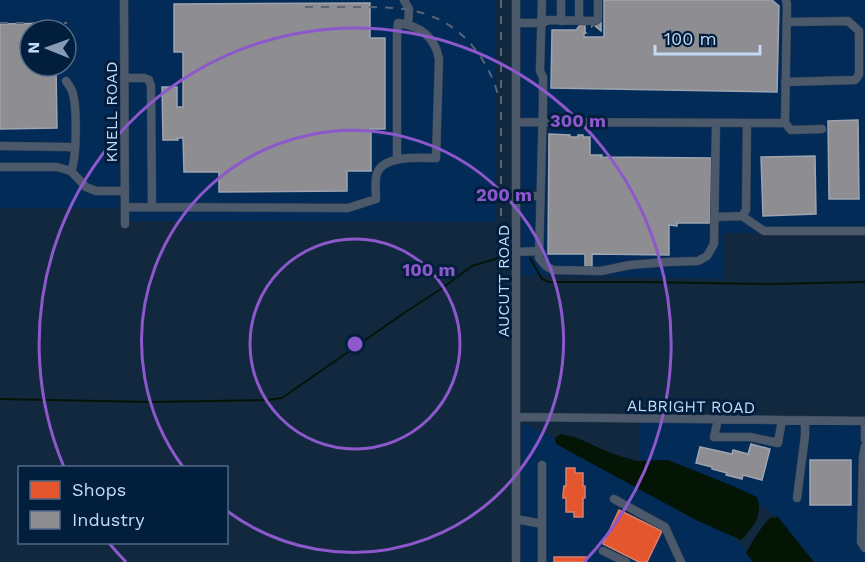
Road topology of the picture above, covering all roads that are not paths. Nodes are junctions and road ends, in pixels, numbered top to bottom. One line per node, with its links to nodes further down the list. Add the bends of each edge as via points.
1 (124, 0): 15 (street, KNELL ROAD)
2 (404, 0): 14 (street, via 409,9)
3 (516, 0): 12 (street, AUCUTT ROAD)
4 (543, 0): 13 (street)
5 (561, 0): 9 (street)
6 (579, 0): 10 (street)
7 (598, 0): 10 (street, via 598,19)
8 (786, 0): 11 (street)
9 (561, 21): 10 (street); 13 (street)
10 (579, 21)
11 (787, 22): 17 (street); 17 (street, via 848,21 859,30 860,75 855,80)
12 (516, 23): 13 (street); 18 (street, AUCUTT ROAD)
13 (543, 23): 19 (street)
14 (408, 25): 26 (street, via 398,23 397,34); 26 (street, via 427,35 437,48 436,158)
15 (125, 78): 29 (street, KNELL ROAD); 33 (street, via 144,78 151,86)
16 (66, 81): 25 (street, via 73,91)
17 (785, 82): 22 (street)
18 (516, 122): 19 (street); 30 (street, AUCUTT ROAD)
19 (543, 122): 20 (street); 31 (street)
20 (716, 123): 21 (street); 35 (street)
21 (747, 123): 22 (street); 34 (street, via 746,210)
22 (785, 123): 23 (street, via 791,130)
23 (822, 129)
24 (0, 146): 25 (street)
25 (75, 148): 28 (street)
26 (397, 159): 33 (street, via 379,168 376,199 348,208)
27 (0, 167): 28 (street, via 57,167)
28 (71, 171): 29 (street, via 86,187)
29 (125, 191): 32 (street, KNELL ROAD)
30 (516, 196): 31 (street); 39 (street, AUCUTT ROAD)
31 (540, 196): 38 (street)
32 (125, 207): 33 (street); 36 (street, KNELL ROAD)
33 (152, 207)
34 (742, 216): 35 (street); 37 (street, via 764,231)
35 (715, 217): 38 (street, via 714,244 707,256 698,261 601,271 553,270 539,258)
36 (125, 224)
37 (865, 231)
38 (539, 251): 39 (street)
39 (516, 252): 40 (street, AUCUTT ROAD)
40 (517, 417): 41 (street, ALBRIGHT ROAD); 52 (street, AUCUTT ROAD)
41 (718, 419): 42 (street, ALBRIGHT ROAD); 46 (street)
42 (782, 420): 43 (street, ALBRIGHT ROAD); 46 (street, via 778,443 750,437)
43 (805, 421): 44 (street, ALBRIGHT ROAD); 50 (street)
44 (865, 421): 47 (street)
45 (704, 437): 46 (street)
46 (714, 437)
47 (865, 439)
48 (865, 446): 54 (street, via 861,542)
49 (542, 465): 53 (street)
50 (797, 498)
51 (614, 499): 59 (street, via 665,527)
52 (516, 519): 53 (street); 56 (street, AUCUTT ROAD)
53 (542, 524): 57 (street)
54 (865, 548)
55 (603, 551): 58 (street)
56 (516, 562)
57 (542, 562)
58 (626, 562)
59 (681, 562)

